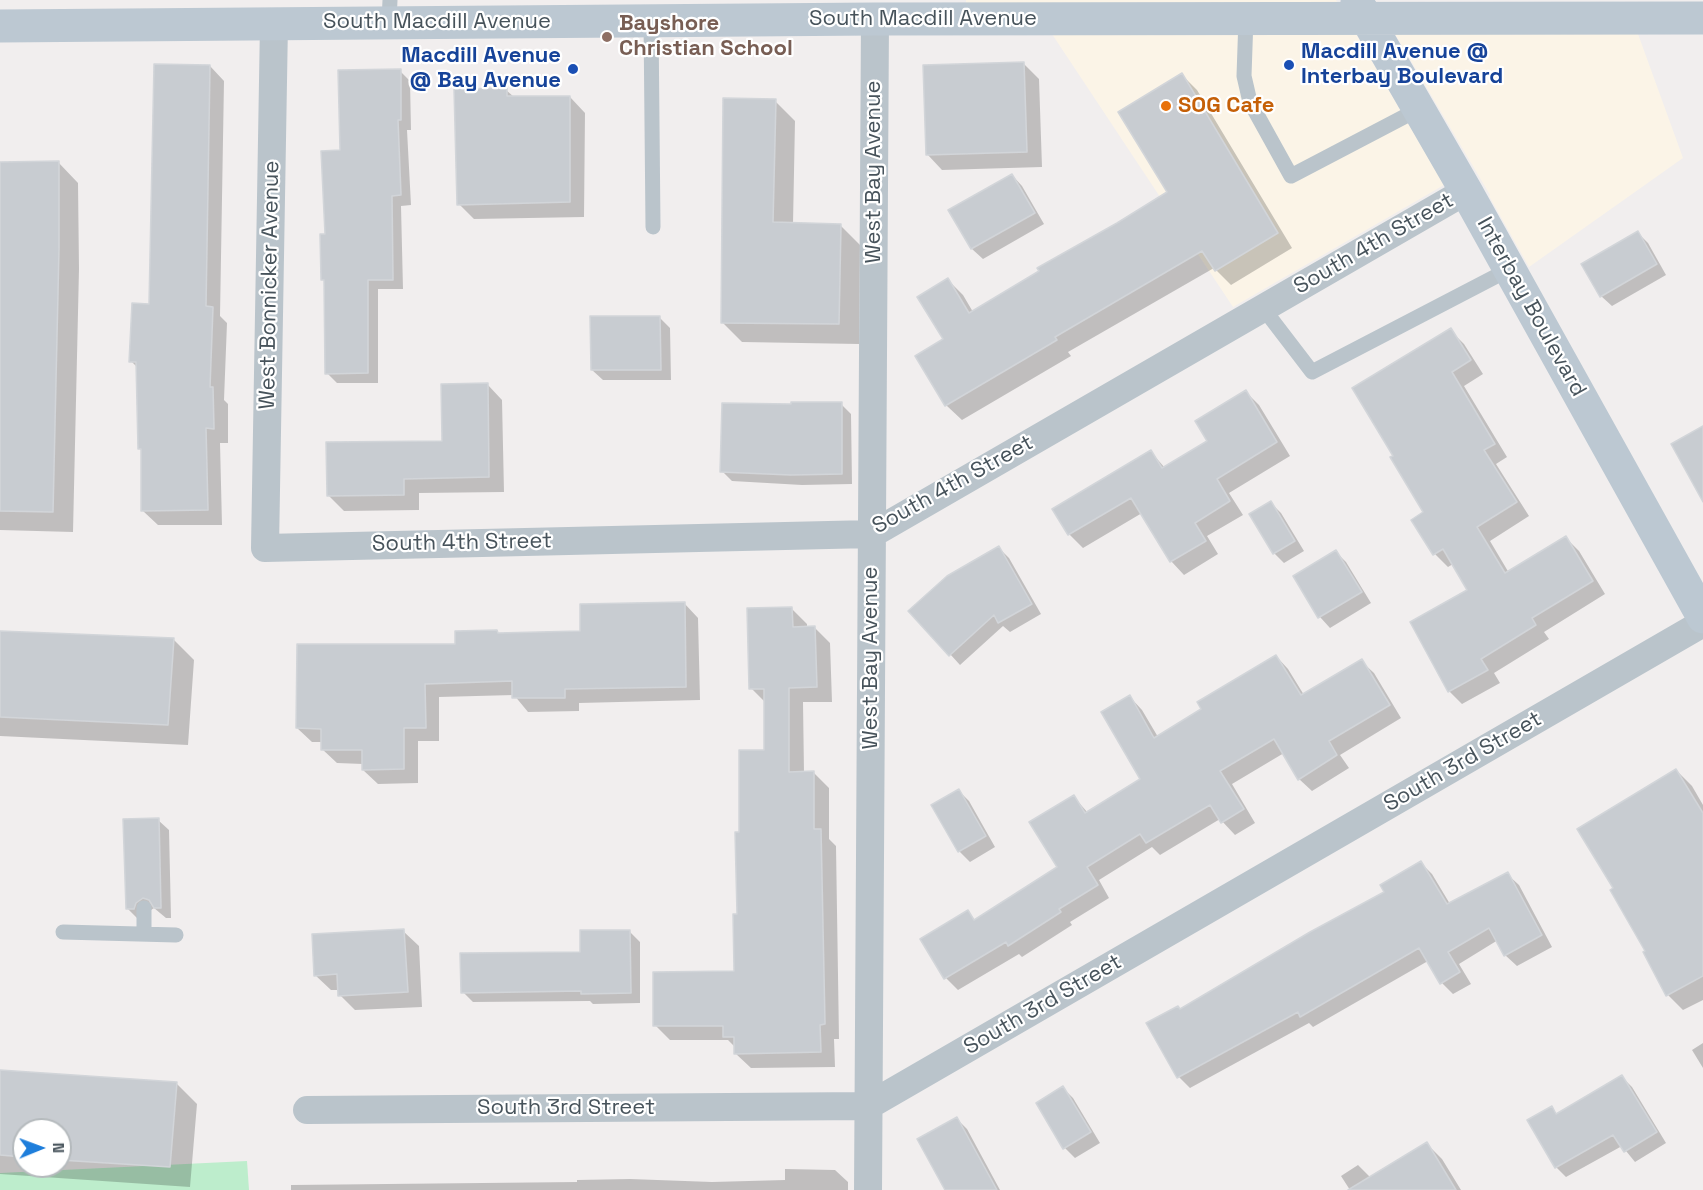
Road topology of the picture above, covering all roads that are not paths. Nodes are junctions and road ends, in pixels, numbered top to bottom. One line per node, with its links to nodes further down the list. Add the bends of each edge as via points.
1 (1154, 9): 5 (street, South Macdill Avenue); 8 (street, South Macdill Avenue)
2 (1361, 9): 3 (street, South Macdill Avenue); 5 (street, South Macdill Avenue); 11 (street, Interbay Boulevard)
3 (1643, 9): 7 (street, South Macdill Avenue)
4 (390, 11): 6 (street, South Macdill Avenue); 9 (street, South Macdill Avenue)
5 (1230, 12): 11 (lane, via 1250,102 1291,176)
6 (638, 17): 8 (street, South Macdill Avenue); 13 (lane)
7 (1703, 18)
8 (875, 19): 16 (street, West Bay Avenue)
9 (274, 23): 10 (street, South Macdill Avenue); 17 (street, West Bonnicker Avenue)
10 (0, 26)
11 (1419, 109): 12 (street, Interbay Boulevard)
12 (1466, 190): 14 (street, Interbay Boulevard); 15 (street, South 4th Street)
13 (652, 227)
14 (1510, 268): 15 (lane, via 1312,372); 18 (street, Interbay Boulevard)
15 (1263, 308): 16 (street, South 4th Street)
16 (872, 534): 17 (street, South 4th Street); 24 (street, West Bay Avenue)
17 (265, 548)
18 (1703, 616)
19 (1703, 623): 24 (street, South 3rd Street)
20 (144, 908): 22 (lane)
21 (63, 932): 22 (lane)
22 (144, 934): 23 (lane)
23 (176, 935)
24 (868, 1106): 25 (street, South 3rd Street); 26 (street, West Bay Avenue)
25 (307, 1110)
26 (868, 1190)

